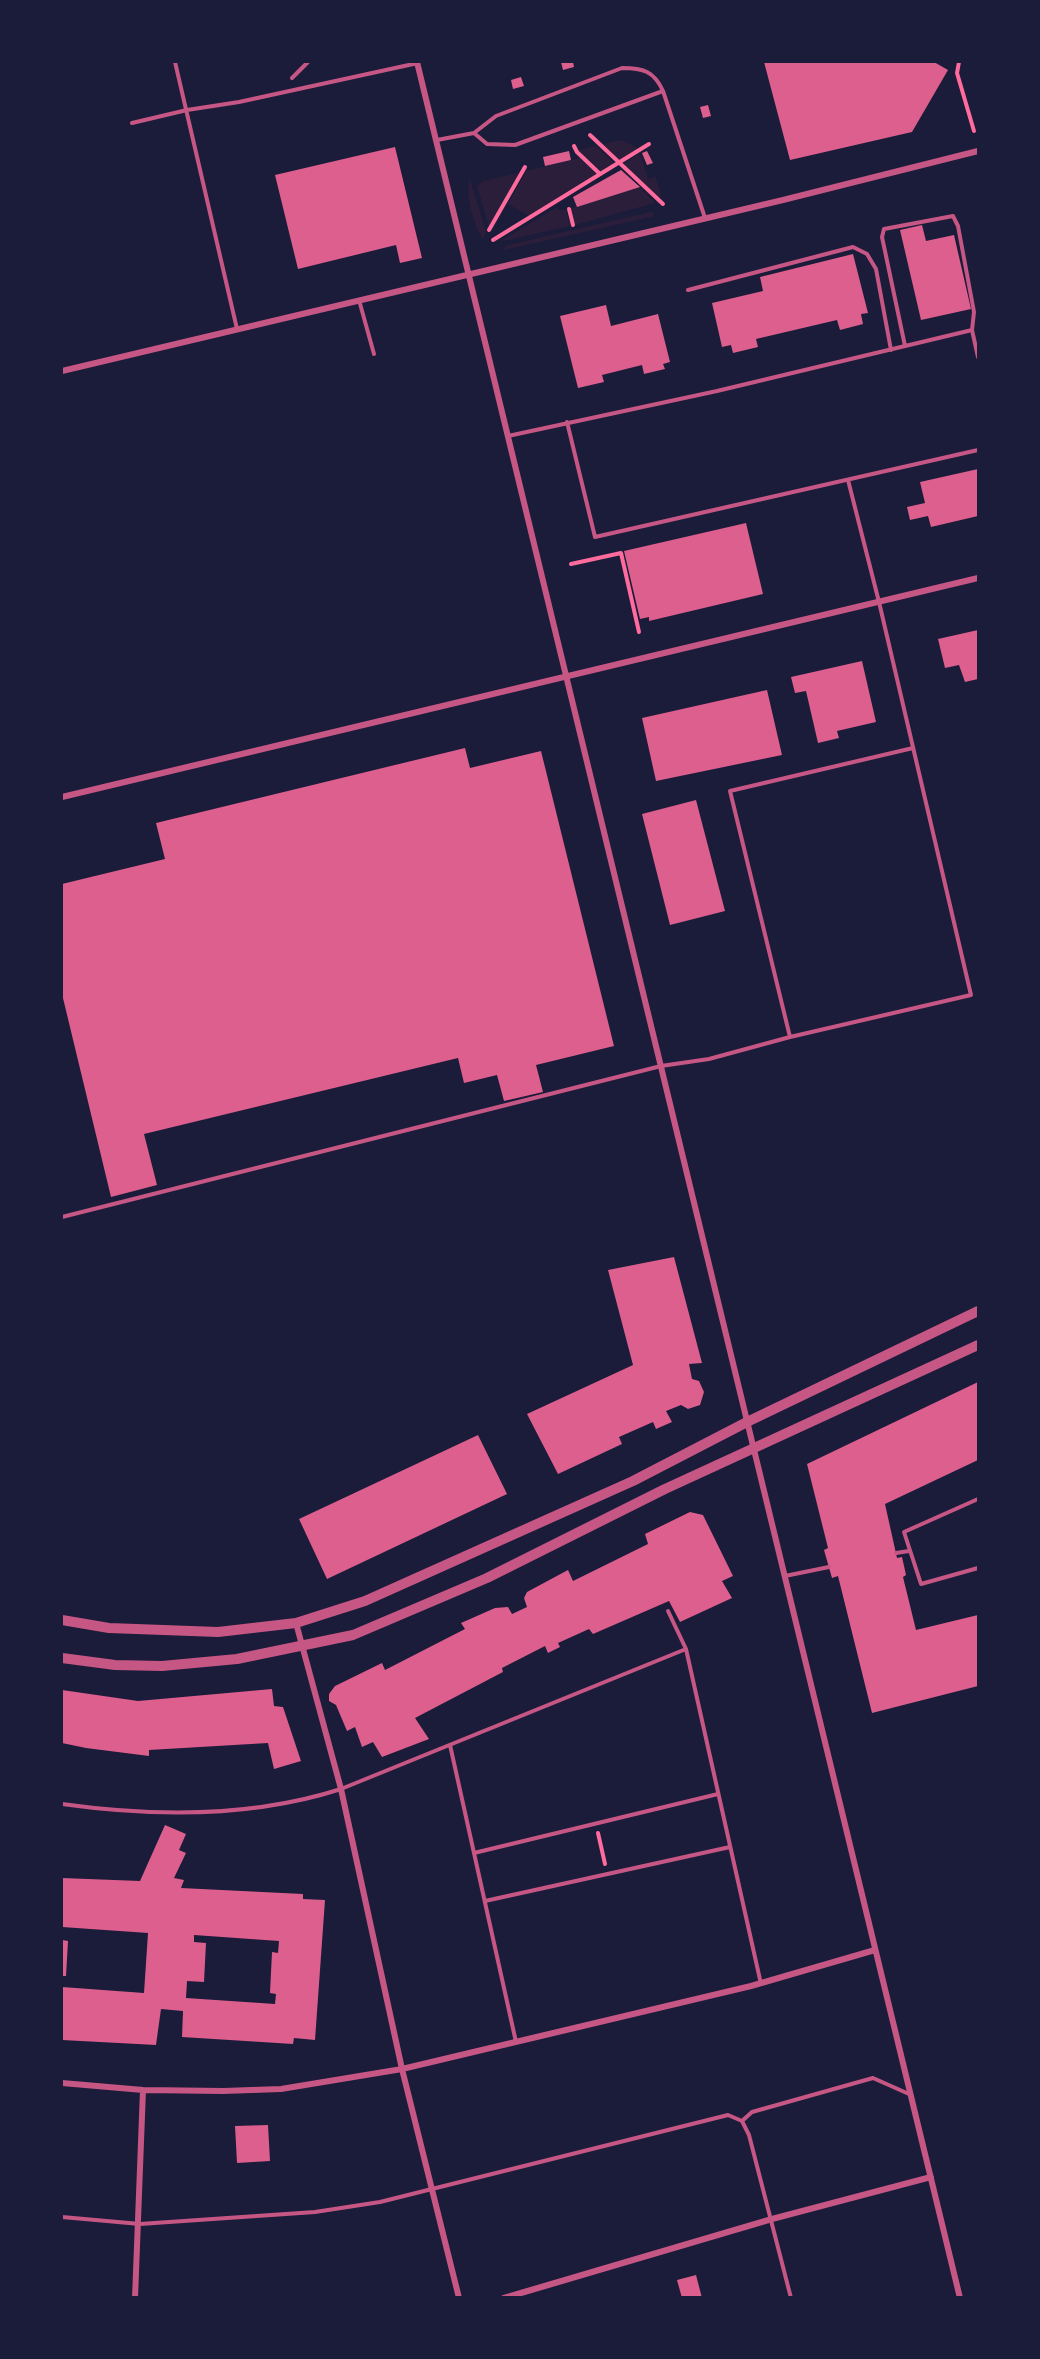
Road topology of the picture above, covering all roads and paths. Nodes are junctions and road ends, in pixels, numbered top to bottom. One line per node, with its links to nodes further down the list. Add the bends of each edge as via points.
1 (175, 62): 7 (lane)
2 (308, 62): 5 (lane)
3 (418, 62): 7 (lane); 12 (street)
4 (959, 62): 9 (path, via 957,74)
5 (292, 78)
6 (663, 91): 10 (lane, via 515,145 487,144); 10 (lane, via 658,79 649,72 622,68 496,116); 21 (lane)
7 (187, 110): 8 (lane); 28 (lane)
8 (132, 123)
9 (974, 131)
10 (474, 133): 12 (lane)
11 (590, 135): 16 (path)
12 (437, 140): 25 (street)
13 (649, 144): 16 (path)
14 (574, 146): 18 (path)
15 (978, 151): 21 (street)
16 (618, 163): 18 (path); 19 (path)
17 (525, 167): 23 (path)
18 (600, 174): 24 (path)
19 (663, 204)
20 (569, 209): 22 (path)
21 (705, 219): 25 (street)
22 (573, 225)
23 (489, 230)
24 (493, 240)
25 (469, 274): 27 (street); 36 (street)
26 (688, 290): 31 (lane, via 853,247 867,254 876,269)
27 (359, 300): 28 (street); 32 (lane)
28 (237, 329): 34 (street)
29 (972, 330): 30 (lane); 30 (lane, via 974,312 953,216 884,229 882,237); 33 (lane)
30 (905, 346): 31 (lane)
31 (891, 350): 35 (lane)
32 (374, 354)
33 (978, 357)
34 (62, 371)
35 (567, 422): 36 (lane); 38 (lane, via 594,537)
36 (508, 436): 43 (street)
37 (978, 450): 38 (lane)
38 (848, 480): 41 (lane)
39 (571, 564): 42 (path, via 621,553)
40 (978, 578): 41 (street)
41 (879, 602): 43 (street); 44 (lane)
42 (639, 632)
43 (567, 676): 45 (street); 47 (street)
44 (913, 748): 46 (lane, via 971,995); 46 (lane, via 730,791)
45 (62, 797)
46 (790, 1037): 47 (lane, via 709,1059)
47 (661, 1066): 48 (lane); 51 (street)
48 (62, 1217)
49 (978, 1311): 51 (street)
50 (978, 1345): 52 (street)
51 (747, 1422): 52 (street); 61 (street, via 633,1481 365,1601)
52 (753, 1447): 58 (street); 62 (street, via 487,1578 353,1635)
53 (978, 1499): 54 (lane, via 904,1532)
54 (909, 1551): 55 (lane); 57 (lane, via 921,1584)
55 (896, 1553)
56 (829, 1567): 58 (lane)
57 (978, 1568)
58 (785, 1576): 74 (street)
59 (668, 1611): 63 (lane)
60 (62, 1620): 61 (street, via 109,1628 218,1632)
61 (296, 1623): 62 (street)
62 (303, 1647): 64 (street, via 237,1659 162,1666); 66 (street)
63 (686, 1649): 65 (lane); 67 (lane)
64 (62, 1659)
65 (450, 1745): 66 (lane); 71 (lane)
66 (341, 1789): 68 (lane, via 307,1800 219,1811 141,1812); 77 (street)
67 (718, 1794): 69 (lane); 70 (lane)
68 (62, 1804)
69 (595, 1824): 71 (lane); 72 (path)
70 (730, 1847): 72 (lane); 75 (lane)
71 (474, 1854): 73 (lane)
72 (608, 1874): 73 (lane)
73 (484, 1901): 76 (lane)
74 (875, 1950): 75 (street); 80 (street)
75 (761, 1983): 76 (street)
76 (516, 2042): 77 (street)
77 (402, 2069): 79 (street, via 280,2089); 83 (street)
78 (62, 2083): 79 (street)
79 (143, 2090): 86 (street)
80 (910, 2094): 81 (lane, via 873,2078 752,2112); 82 (street)
81 (742, 2121): 83 (lane, via 728,2115); 85 (lane)
82 (931, 2177): 85 (street); 91 (street)
83 (433, 2189): 86 (lane, via 315,2212); 88 (street)
84 (62, 2217): 86 (lane)
85 (772, 2219): 89 (street); 90 (lane)
86 (140, 2224): 87 (street)
87 (135, 2298)
88 (459, 2298)
89 (504, 2298)
90 (791, 2298)
91 (960, 2298)

